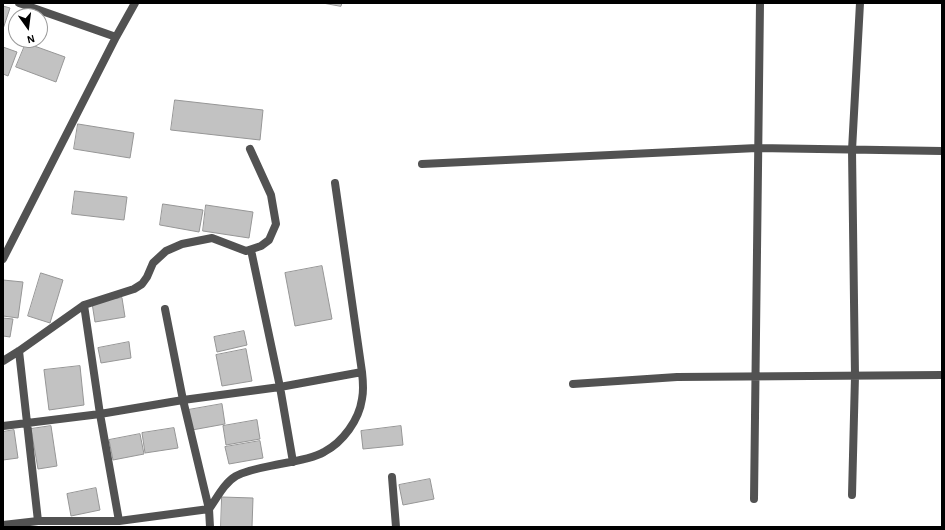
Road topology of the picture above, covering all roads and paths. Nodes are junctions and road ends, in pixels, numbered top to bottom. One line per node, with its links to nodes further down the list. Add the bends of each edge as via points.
1 (19, 3): 5 (street)
2 (135, 3): 5 (street)
3 (760, 3): 6 (street)
4 (860, 3): 8 (street)
5 (116, 37): 13 (street)
6 (757, 148): 8 (street); 10 (street); 21 (street)
7 (250, 149): 12 (street, via 271,195 276,224 269,240)
8 (852, 150): 9 (street); 20 (street)
9 (942, 151)
10 (422, 164)
11 (335, 183): 18 (street)
12 (251, 250): 14 (street, via 240,250 212,238 182,244 166,251 153,263 142,284 134,289); 23 (street)
13 (4, 255)
14 (84, 305): 16 (street); 25 (street)
15 (165, 309): 24 (street)
16 (19, 351): 17 (street); 26 (street)
17 (3, 361)
18 (362, 372): 23 (street); 28 (street, via 362,401 357,416 345,436 324,452)
19 (942, 375): 20 (street)
20 (855, 376): 21 (street); 30 (street)
21 (755, 377): 22 (street, via 677,377); 31 (street)
22 (573, 384)
23 (280, 387): 24 (street); 28 (street)
24 (183, 400): 25 (street); 32 (street)
25 (100, 414): 26 (street); 34 (street)
26 (28, 423): 27 (street); 33 (street)
27 (3, 426)
28 (293, 462): 32 (street, via 252,470 236,476 224,487)
29 (392, 477): 37 (street)
30 (852, 495)
31 (754, 499)
32 (209, 509): 34 (street); 36 (street)
33 (38, 521): 34 (street); 35 (street)
34 (119, 521)
35 (3, 525)
36 (210, 527)
37 (396, 527)

